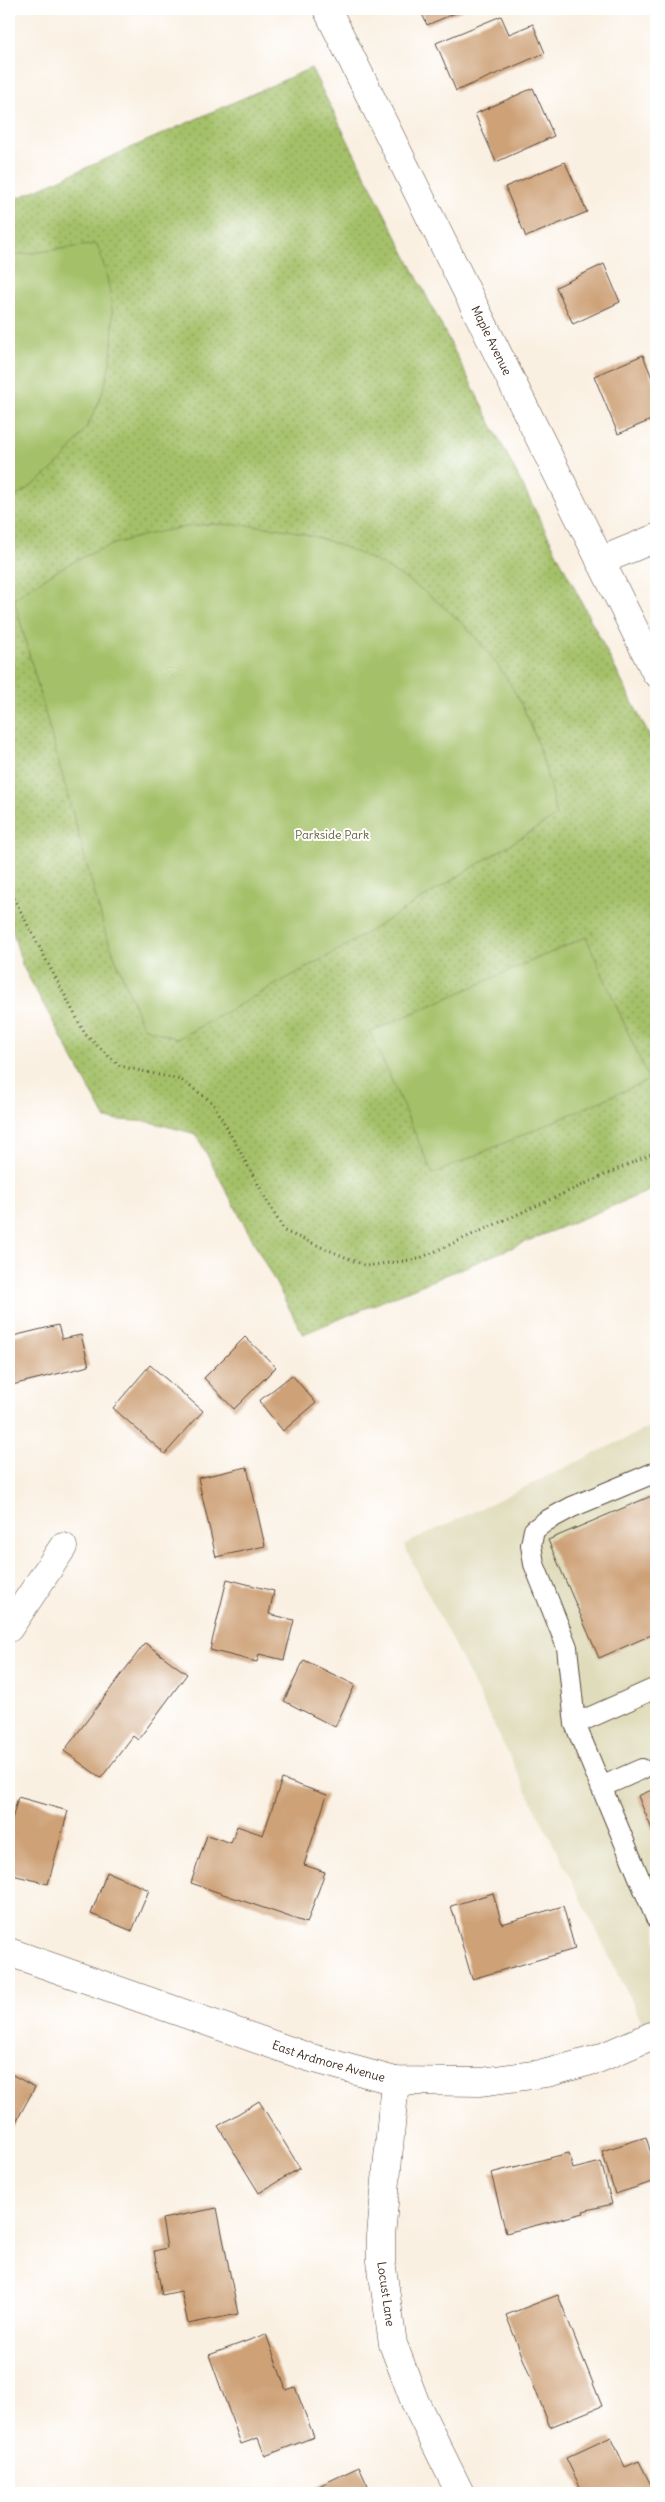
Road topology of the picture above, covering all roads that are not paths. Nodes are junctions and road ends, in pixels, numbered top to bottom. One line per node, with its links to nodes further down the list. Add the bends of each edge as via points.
1 (327, 9): 3 (street, Maple Avenue)
2 (656, 538): 3 (street)
3 (600, 562): 4 (street, Maple Avenue)
4 (656, 673)
5 (656, 1472): 9 (lane, via 572,1507 534,1530 531,1545 534,1564 567,1647)
6 (63, 1547): 7 (street)
7 (9, 1628)
8 (656, 1688): 9 (lane)
9 (574, 1724): 11 (lane)
10 (642, 1769): 11 (lane)
11 (601, 1787): 12 (lane)
12 (656, 1918)
13 (9, 1952): 15 (street, East Ardmore Avenue, via 308,2057)
14 (656, 2034): 15 (street, East Ardmore Avenue, via 598,2059 548,2073 481,2082)
15 (395, 2081): 16 (street, Locust Lane, via 381,2236 381,2261 393,2344 414,2402)
16 (460, 2493)

